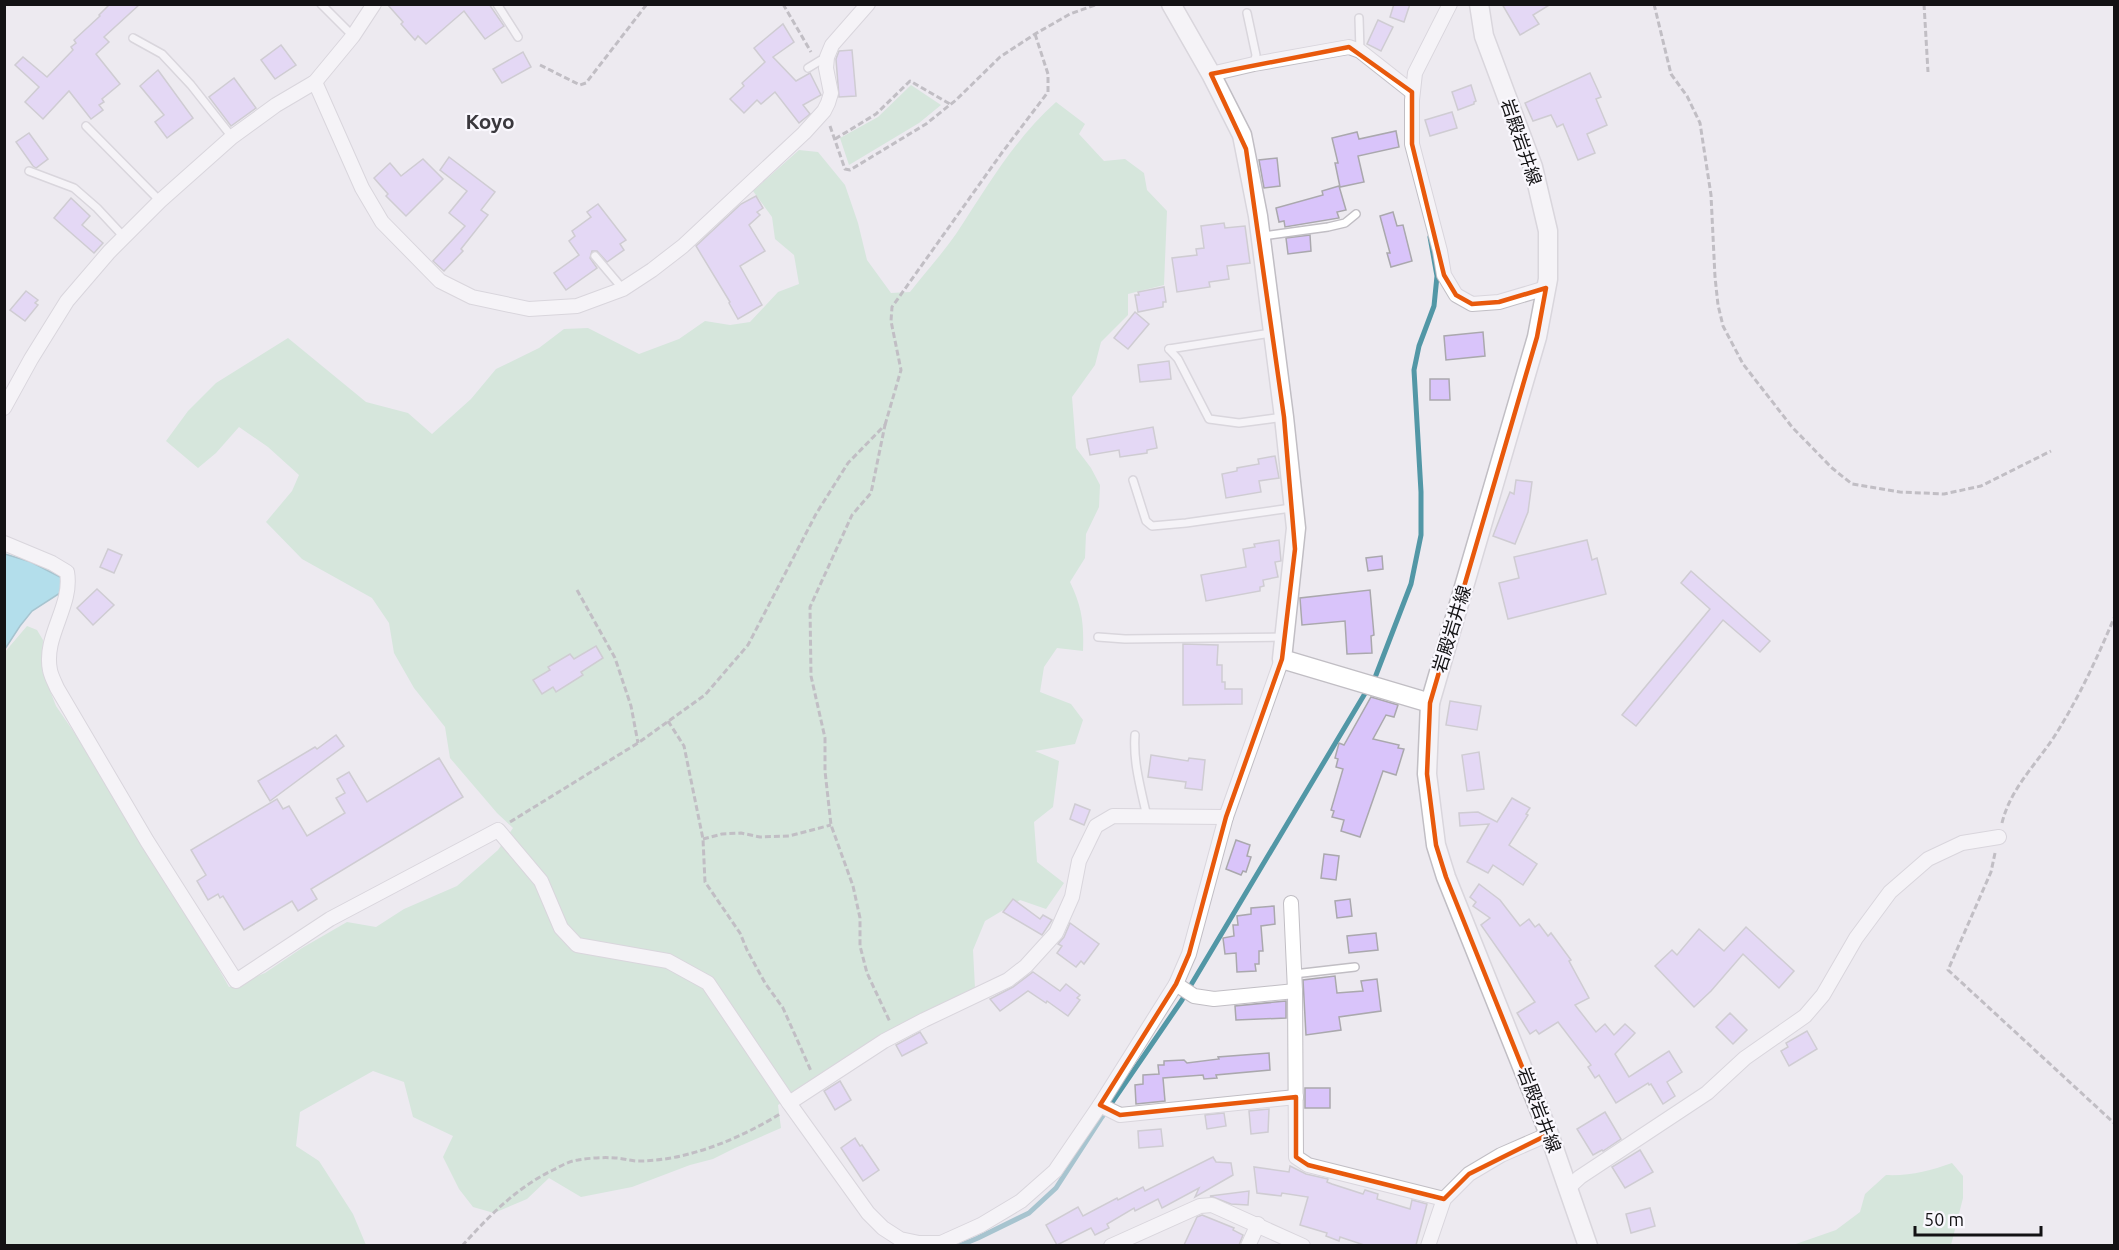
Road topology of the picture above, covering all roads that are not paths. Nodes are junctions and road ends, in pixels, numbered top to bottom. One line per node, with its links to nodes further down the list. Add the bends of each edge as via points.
1 (321, 4): 10 (lane)
2 (374, 4): 10 (street)
3 (497, 4): 11 (lane)
4 (868, 4): 14 (street)
5 (1171, 4): 17 (main road)
6 (1450, 4): 19 (street, via 1415,73)
7 (1479, 4): 28 (main road, 岩殿岩井線, via 1484,36 1533,167 1548,231)
8 (1247, 13): 15 (lane, via 1256,55)
9 (1359, 18): 13 (lane)
10 (353, 36): 18 (street)
11 (518, 37)
12 (133, 38): 21 (lane, via 162,54)
13 (1360, 51): 15 (street, via 1349,47); 19 (street)
14 (822, 59): 16 (lane); 29 (street, via 831,93 824,111 683,246)
15 (1254, 64): 17 (street)
16 (808, 68)
17 (1211, 74): 26 (main road, via 1242,135)
18 (315, 82): 21 (street); 29 (street, via 362,188 382,222 440,281 472,297 529,309 577,306)
19 (1413, 92): 28 (street, via 1412,144 1444,275 1456,295 1472,304 1499,302)
20 (86, 126): 23 (lane)
21 (232, 137): 23 (street)
22 (29, 171): 25 (lane, via 74,189)
23 (160, 201): 25 (street)
24 (1356, 214): 26 (lane, via 1345,223)
25 (124, 237): 31 (street, via 67,301)
26 (1260, 237): 30 (main road)
27 (595, 256): 29 (lane)
28 (1546, 288): 39 (main road, 岩殿岩井線, via 1537,337)
29 (623, 289)
30 (1273, 332): 32 (main road); 32 (lane, via 1169,349 1209,419 1239,423)
31 (4, 408)
32 (1284, 417): 34 (main road)
33 (1133, 480): 34 (lane, via 1146,521 1152,526)
34 (1294, 508): 37 (main road, via 1295,549)
35 (4, 543): 50 (street, via 67,572 69,583 49,655 57,688 236,981 330,920 498,830 541,881 561,928 577,945 668,962 708,983)
36 (1098, 637): 37 (lane)
37 (1285, 637): 38 (main road)
38 (1282, 659): 39 (main road); 42 (street)
39 (1430, 703): 52 (main road, 岩殿岩井線, via 1427,774 1436,845)
40 (1136, 735): 41 (lane, via 1136,769)
41 (1147, 817): 42 (street); 50 (street, via 1113,816 1096,826 1079,861 1072,897 1056,933 1026,966 1008,980 896,1035)
42 (1226, 817): 47 (street, via 1189,954)
43 (1999, 837): 53 (street, via 1962,843 1928,859 1890,892 1805,1016 1745,1058 1707,1093)
44 (1291, 903): 46 (street)
45 (1355, 967): 46 (lane)
46 (1294, 974): 48 (street)
47 (1176, 984): 48 (street, via 1194,996 1214,999); 51 (street)
48 (1295, 991): 49 (street)
49 (1296, 1097): 51 (street, via 1120,1115); 54 (street, via 1296,1157 1308,1165)
50 (790, 1105): 51 (street, via 868,1214 883,1228 900,1239 941,1243 1021,1201 1054,1171)
51 (1100, 1105)
52 (1549, 1134): 53 (main road, 岩殿岩井線); 54 (street, via 1469,1174)
53 (1568, 1188): 60 (main road, 岩殿岩井線)
54 (1444, 1199): 59 (street)
55 (1258, 1224): 56 (street, via 1212,1205 1200,1206); 57 (street); 58 (street)
56 (1111, 1245)
57 (1248, 1245)
58 (1303, 1245)
59 (1428, 1245)
60 (1588, 1245)

